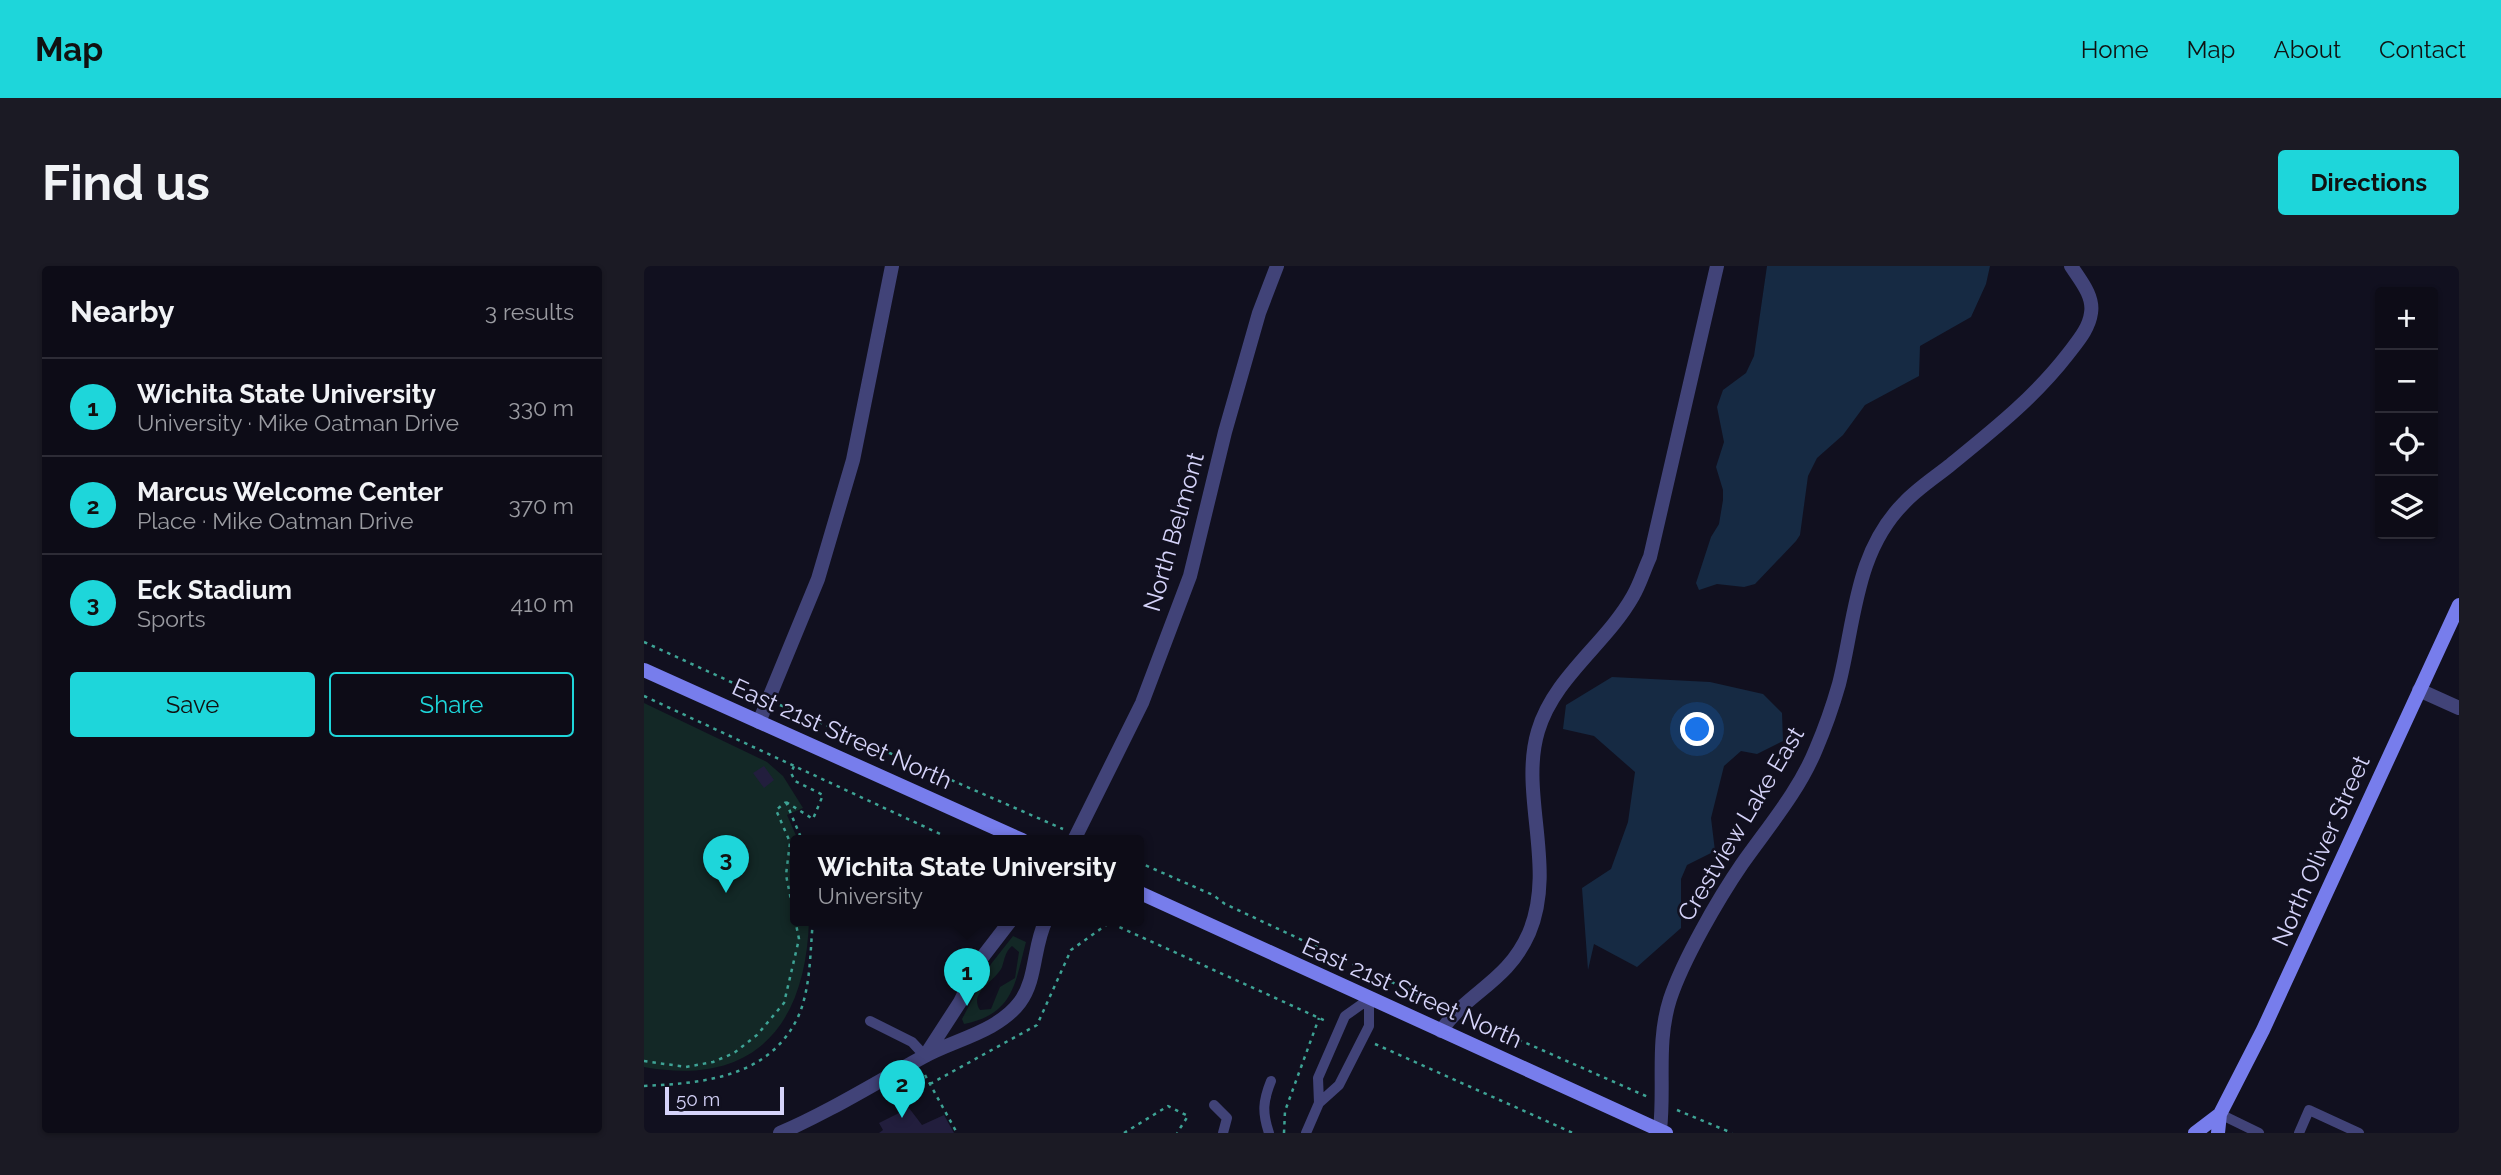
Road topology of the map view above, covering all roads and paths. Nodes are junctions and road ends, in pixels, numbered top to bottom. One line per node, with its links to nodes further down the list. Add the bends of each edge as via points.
1 (892, 266): 10 (street, via 853,460 818,579)
2 (1277, 266): 19 (street, North Belmont, via 1243,369 1190,576 1142,703)
3 (1717, 266): 30 (street, via 1650,557 1633,597 1557,692 1538,732 1533,774 1540,840 1539,889 1529,932 1507,971)
4 (2071, 266): 40 (street, Crestview Lake East, via 2089,295 2092,312 2087,328 2049,379 1904,503 1879,535 1862,573 1839,685 1815,751 1778,816 1741,866 1671,998 1660,1057)
5 (2459, 605): 8 (main road, North Oliver Street)
6 (644, 642): 10 (path)
7 (644, 670): 12 (main road, East 21st Street North)
8 (2419, 690): 11 (street); 42 (main road, North Oliver Street)
9 (644, 696): 13 (path)
10 (769, 700): 12 (street); 18 (path)
11 (2459, 708)
12 (759, 722): 17 (main road, East 21st Street North)
13 (794, 766): 14 (path, via 795,781 823,795 813,819); 16 (path)
14 (786, 802): 15 (path); 20 (path, via 776,810)
15 (800, 835)
16 (942, 835)
17 (1011, 835)
18 (1071, 835)
19 (1076, 835)
20 (790, 842)
21 (790, 842): 24 (path, via 786,875)
22 (1144, 864): 30 (path)
23 (1144, 894): 29 (main road, East 21st Street North)
24 (790, 895)
25 (796, 926): 35 (path, via 799,939 784,1003 757,1035 734,1053 686,1067)
26 (812, 926): 38 (path, via 798,1016 777,1047 740,1073 700,1084)
27 (1006, 926): 34 (street, via 981,959)
28 (1044, 926): 34 (street, via 1028,985 1013,1010)
29 (1369, 999): 33 (main road, East 21st Street North); 39 (lane, via 1369,1026 1339,1085); 39 (lane, via 1345,1016 1318,1078)
30 (1455, 1011): 33 (street); 40 (path)
31 (1319, 1018): 50 (path, via 1284,1111)
32 (870, 1021): 34 (lane, via 912,1042)
33 (1441, 1031): 43 (main road, East 21st Street North)
34 (925, 1056): 44 (street)
35 (644, 1061)
36 (917, 1079): 45 (path, via 925,1074)
37 (1271, 1081): 49 (lane, via 1262,1115)
38 (644, 1086)
39 (1319, 1103): 51 (lane)
40 (1663, 1104): 43 (street, Crestview Lake East); 52 (path)
41 (1214, 1105): 48 (lane, via 1227,1118)
42 (2220, 1114): 53 (main road, North Oliver Street); 54 (main road, North Oliver Street); 55 (lane)
43 (1663, 1132)
44 (780, 1133)
45 (957, 1133)
46 (1124, 1133): 47 (path, via 1168,1106 1188,1116)
47 (1177, 1133)
48 (1223, 1133)
49 (1269, 1133)
50 (1284, 1133)
51 (1306, 1133)
52 (1732, 1133)
53 (2196, 1133)
54 (2218, 1133)
55 (2259, 1133)
56 (2299, 1133): 57 (lane, via 2309,1110)
57 (2359, 1133)

